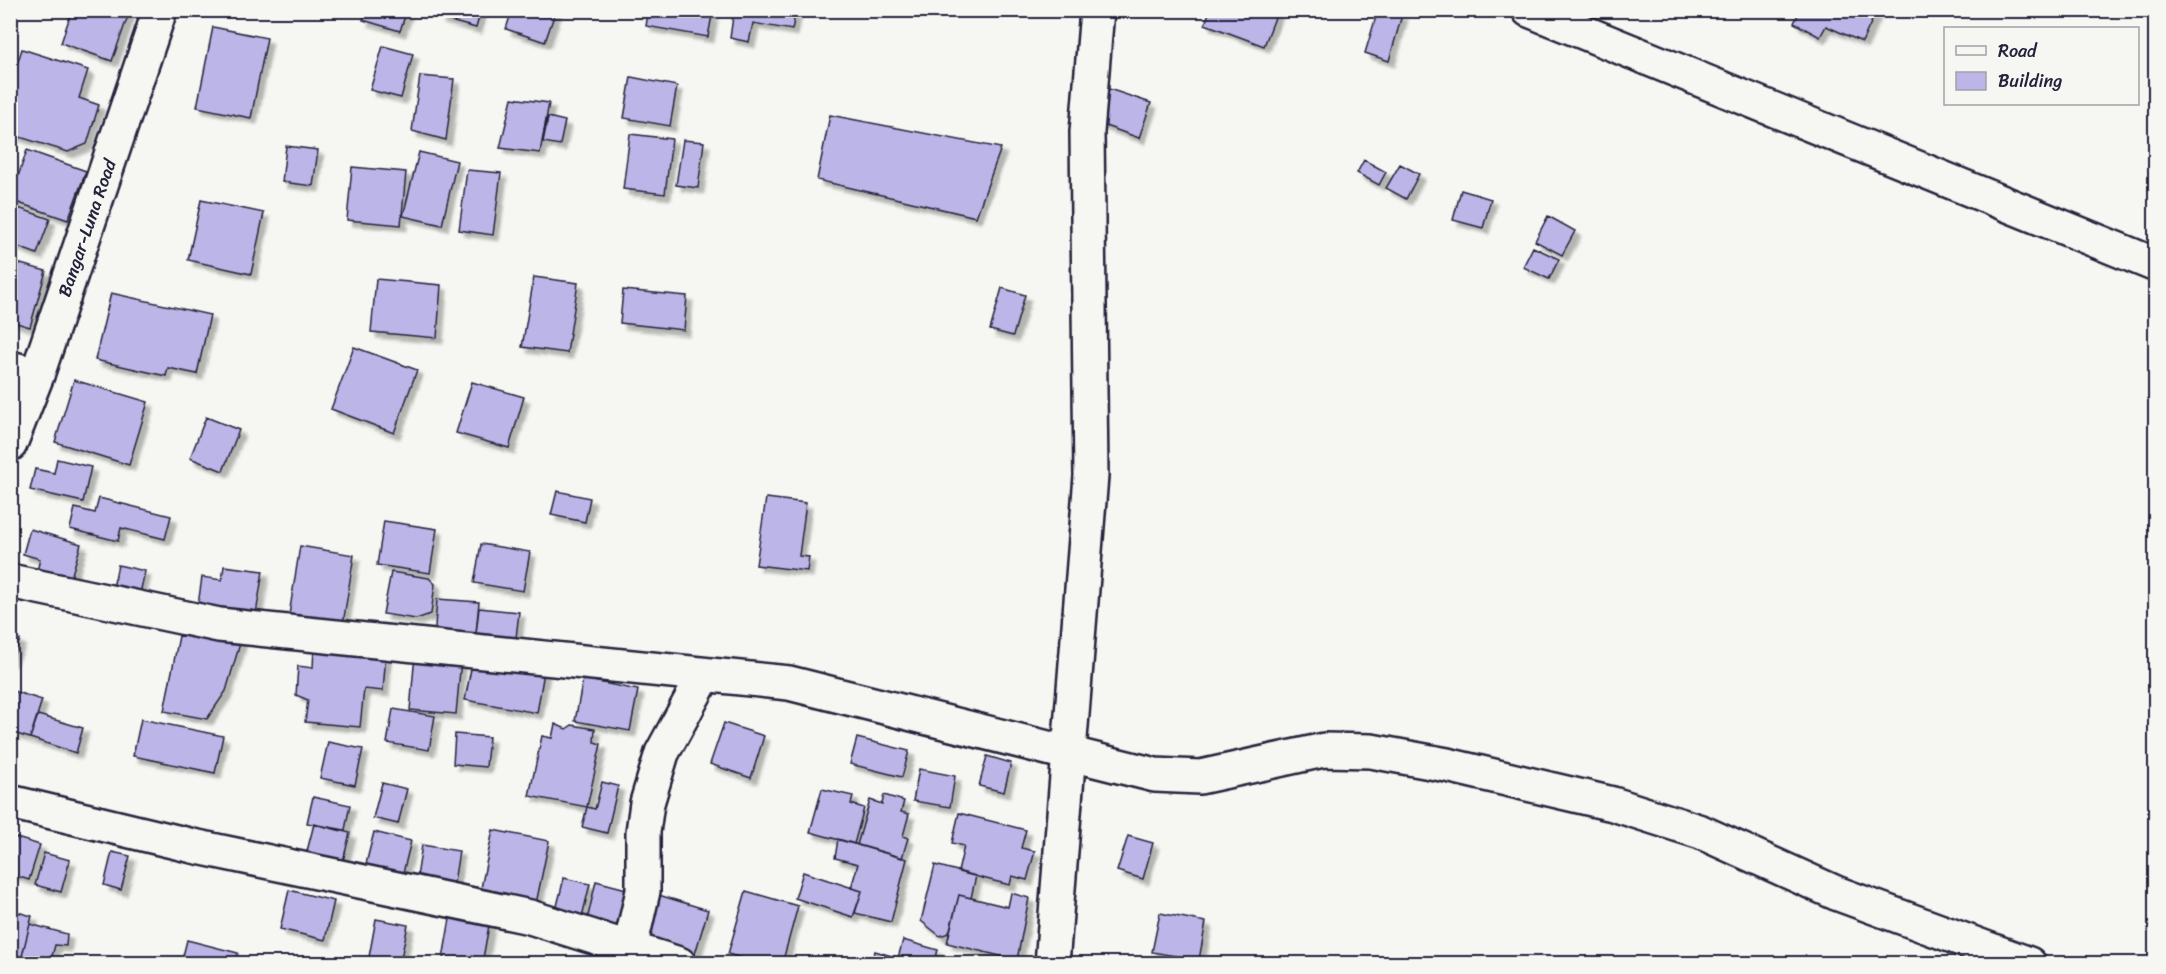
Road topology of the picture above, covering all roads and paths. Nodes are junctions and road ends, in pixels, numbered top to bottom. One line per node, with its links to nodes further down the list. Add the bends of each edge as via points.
1 (160, 10): 5 (street, Bangar-Luna Road)
2 (1096, 10): 9 (street, via 1087,132 1091,476)
3 (1529, 10): 4 (street)
4 (2156, 265)
5 (24, 371): 6 (street, Bangar-Luna Road)
6 (10, 444)
7 (10, 581): 8 (street, via 219,625)
8 (704, 676): 9 (street, via 789,683); 11 (street, via 662,753 647,803 643,891)
9 (1069, 754): 13 (street); 14 (street, via 1155,775 1200,777 1324,750 1371,751 1447,765 1613,804 1701,832 1836,893)
10 (10, 802): 11 (street, via 193,846 530,917)
11 (630, 948): 12 (street)
12 (679, 963)
13 (1052, 963)
14 (2028, 963)

